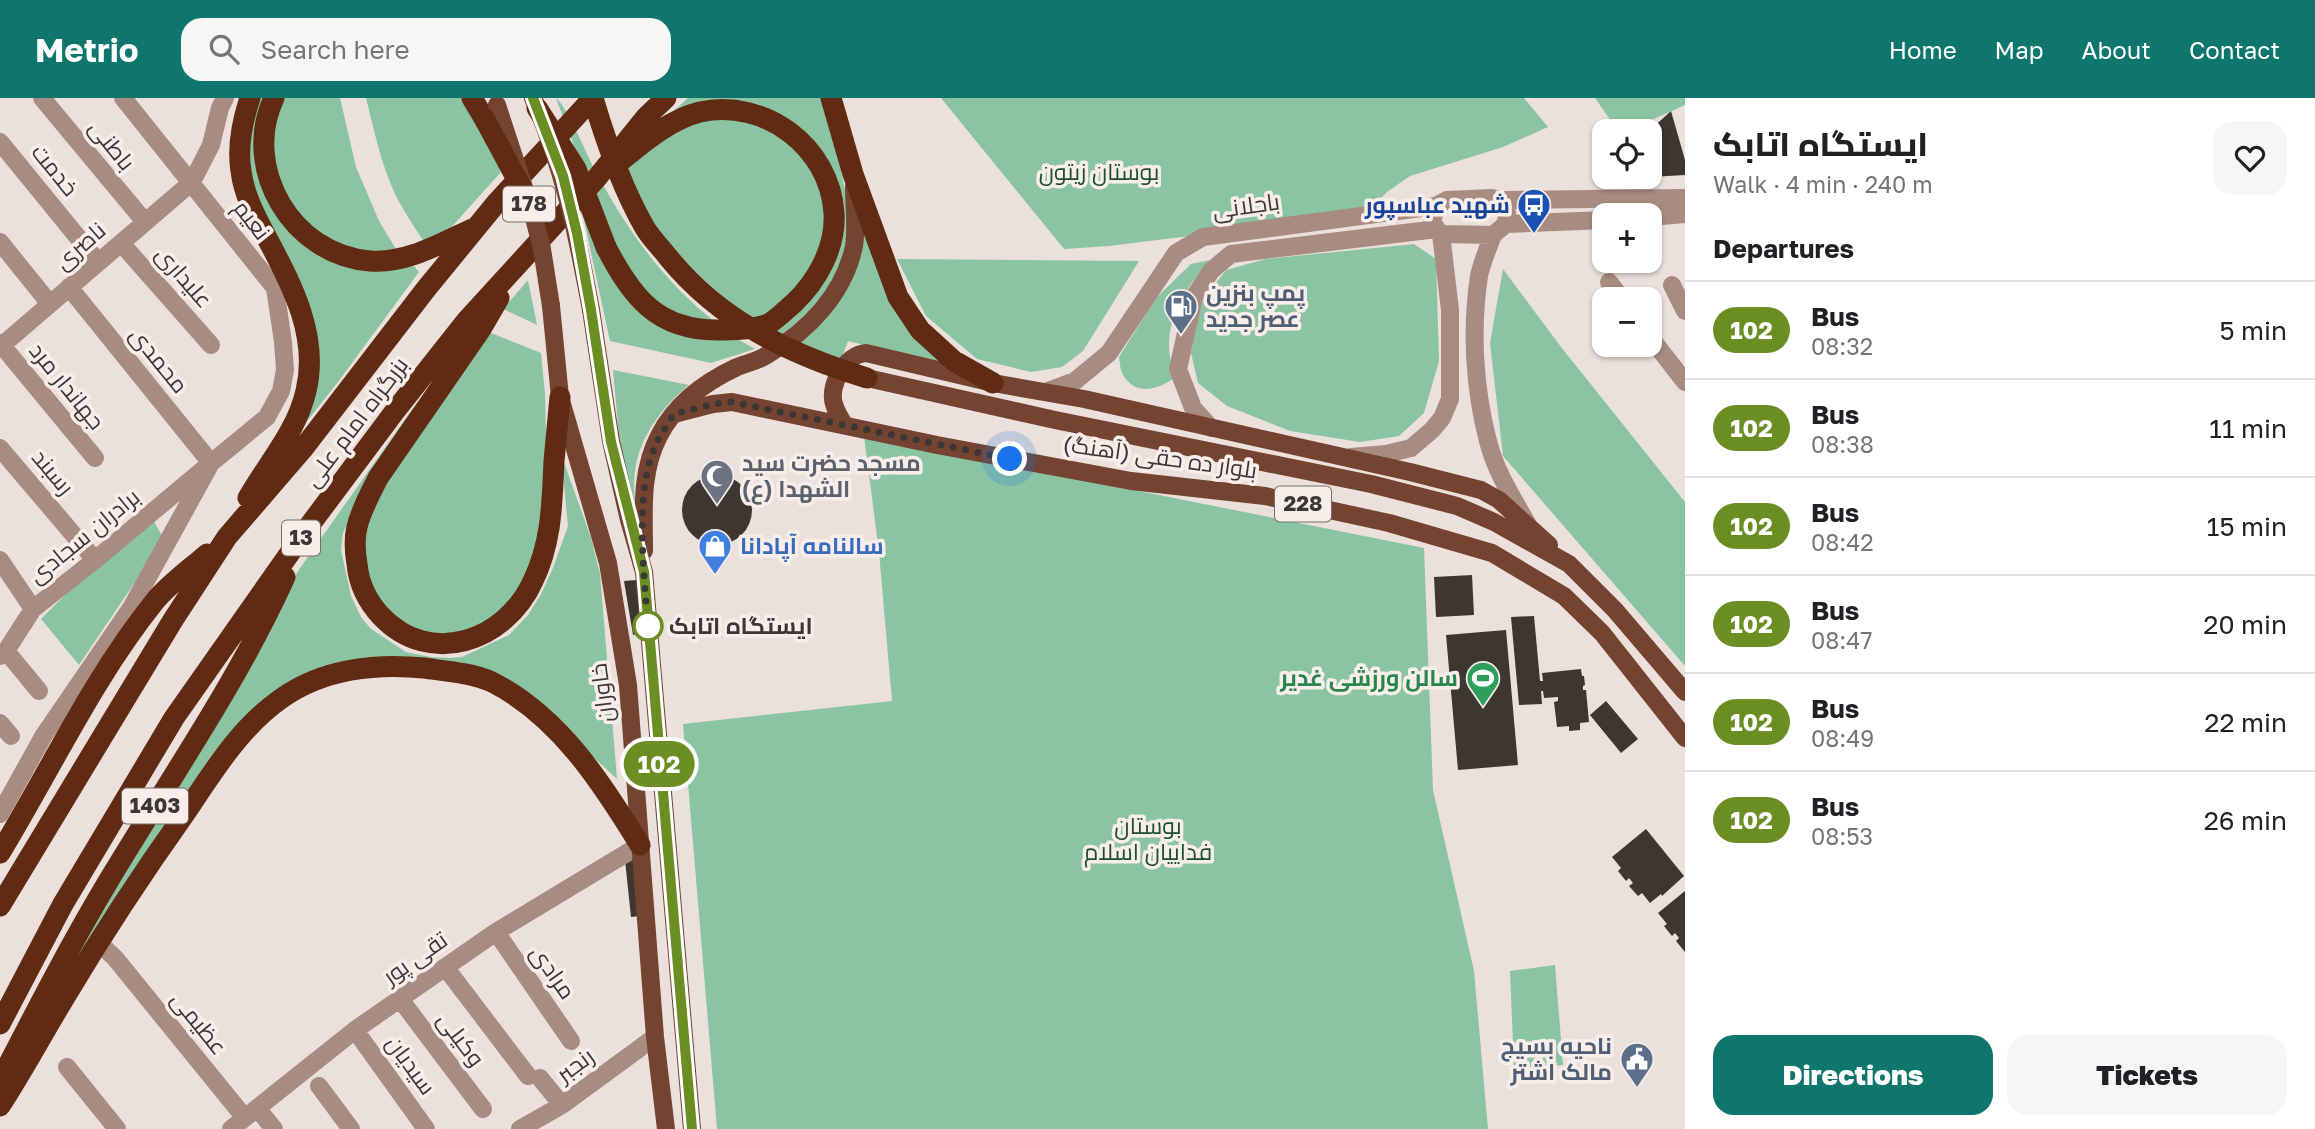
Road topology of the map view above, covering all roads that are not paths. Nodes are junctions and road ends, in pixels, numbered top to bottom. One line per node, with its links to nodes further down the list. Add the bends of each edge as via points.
1 (42, 98): 23 (street, باطنی)
2 (123, 98): 15 (street)
3 (250, 98): 55 (highway, via 239,149 241,173 255,215 302,312 311,360 297,417)
4 (274, 98): 24 (highway, via 264,141 268,181 282,209 315,240 350,257 386,261)
5 (472, 98): 11 (highway)
6 (593, 98): 24 (highway, بزرگراه امام علی / 13); 41 (highway, bridge, via 622,181 646,230 677,268 731,316 765,338)
7 (666, 98): 14 (highway, بزرگراه امام علی / 13)
8 (831, 98): 13 (highway)
9 (219, 101): 15 (street, via 211,145)
10 (535, 103): 14 (highway, bridge, via 576,169 606,247 632,292 644,305 675,323 703,330 768,324 803,294 820,269 833,230 832,198 810,149 783,126 742,110 709,110 681,119); 59 (main road, 178, bridge, via 563,176 591,310 611,442)
11 (492, 107): 16 (highway, bridge)
12 (0, 142): 29 (street, خدمت)
13 (853, 174): 42 (highway, via 898,297 920,330 954,361); 46 (main road, via 854,245 831,300 766,356 698,389)
14 (596, 179): 30 (highway, بزرگراه امام علی / 13)
15 (192, 182): 23 (street, ناصری); 35 (street, نعیم)
16 (526, 197): 45 (main road, خاوران / 178, bridge, via 542,249)
17 (1685, 198): 18 (street, باجلانی)
18 (1502, 200): 19 (street, باجلانی, via 1447,200); 25 (street, via 1507,213)
19 (1436, 206): 26 (street, via 1432,223); 44 (street, باجلانی, via 1203,237 1176,253 1109,353 1075,381)
20 (1685, 214): 21 (street)
21 (1662, 216)
22 (1592, 221): 25 (street, باجلانی)
23 (145, 222): 28 (street, ناصری)
24 (477, 226): 55 (highway, بزرگراه امام علی / 13, via 302,450)
25 (1500, 230): 26 (street, باجلانی); 53 (street, via 1479,274 1478,388 1491,451)
26 (1439, 232): 48 (street, باجلانی, via 1231,254 1211,271 1194,297 1178,369 1193,408); 51 (street, via 1450,310 1450,399 1433,430 1411,448)
27 (0, 242): 36 (street)
28 (121, 243): 29 (street, ناصری); 39 (street, علیداری)
29 (98, 262): 33 (street, ناصری)
30 (515, 269): 45 (highway, via 481,329 378,478 359,520 358,576 369,603 392,628 436,645 474,638 494,628 526,594 550,531); 54 (highway, بزرگراه امام علی / 13, via 467,320)
31 (1609, 282): 34 (street)
32 (1672, 285): 37 (street)
33 (69, 287): 36 (street, ناصری); 52 (street, محمدی)
34 (1613, 287)
35 (275, 288): 52 (street, برادران سجادی, via 285,370 281,391 267,418)
36 (50, 304): 38 (street, ناصری)
37 (1685, 311)
38 (1, 345): 50 (street, جهاندار مرد)
39 (211, 345)
40 (1662, 353): 43 (street)
41 (867, 378): 56 (main road, بلوار ده حقی (آهنگ) / 228, via 1457,506)
42 (993, 383): 44 (main road); 47 (main road, via 858,354 835,382 832,395)
43 (1685, 383)
44 (1048, 391): 48 (main road)
45 (560, 397): 66 (main road, خاوران / 178, via 608,563 628,685)
46 (674, 414): 47 (main road, بلوار ده حقی (آهنگ), via 732,402); 59 (main road, via 659,435 646,472)
47 (844, 424): 64 (main road, بلوار ده حقی (آهنگ) / 228, via 1131,481 1265,496 1389,523 1492,553 1563,596 1602,634)
48 (1211, 428): 51 (main road)
49 (0, 448): 57 (street, رسبند)
50 (95, 458)
51 (1346, 458): 53 (main road, via 1481,491)
52 (211, 463): 57 (street, برادران سجادی); 65 (street, via 131,608 44,735)
53 (1527, 523): 56 (main road)
54 (306, 530): 73 (highway, بزرگراه امام علی / 13, via 174,718 63,904); 78 (highway, 1403, via 271,607 69,949)
55 (227, 537): 67 (highway, via 157,599 105,671); 68 (highway, بزرگراه امام علی / 13)
56 (1560, 559): 63 (main road, بلوار ده حقی (آهنگ) / 228, via 1615,610)
57 (95, 560): 60 (street, برادران سجادی)
58 (0, 561): 60 (street)
59 (644, 572): 90 (main road, 178)
60 (33, 609): 61 (street, برادران سجادی)
61 (3, 654): 62 (street)
62 (39, 691)
63 (1685, 692)
64 (1685, 738)
65 (0, 814)
66 (640, 845): 69 (street, تقی پور); 70 (highway, via 581,758 536,712 490,682 397,665 353,669 285,696 243,732); 75 (main road, خاوران / 178)
67 (0, 853)
68 (0, 906)
69 (496, 932): 71 (street, تقی پور); 76 (street, مرادی)
70 (99, 943): 81 (highway); 83 (street, عظیمی)
71 (445, 967): 72 (street, تقی پور); 80 (street)
72 (400, 999): 74 (street, تقی پور); 82 (street, وکیلی)
73 (0, 1024)
74 (355, 1030): 83 (street, تقی پور); 87 (street, سیدیان)
75 (655, 1037): 80 (street, رنجبر); 89 (main road, خاوران / 178)
76 (571, 1041)
77 (67, 1067): 84 (street)
78 (0, 1081)
79 (319, 1086): 86 (street)
80 (562, 1105): 88 (street, رنجبر)
81 (0, 1106)
82 (482, 1109)
83 (244, 1118): 85 (street, عظیمی)
84 (117, 1129)
85 (274, 1129)
86 (351, 1129)
87 (426, 1129)
88 (520, 1129)
89 (666, 1129)
90 (692, 1129)

